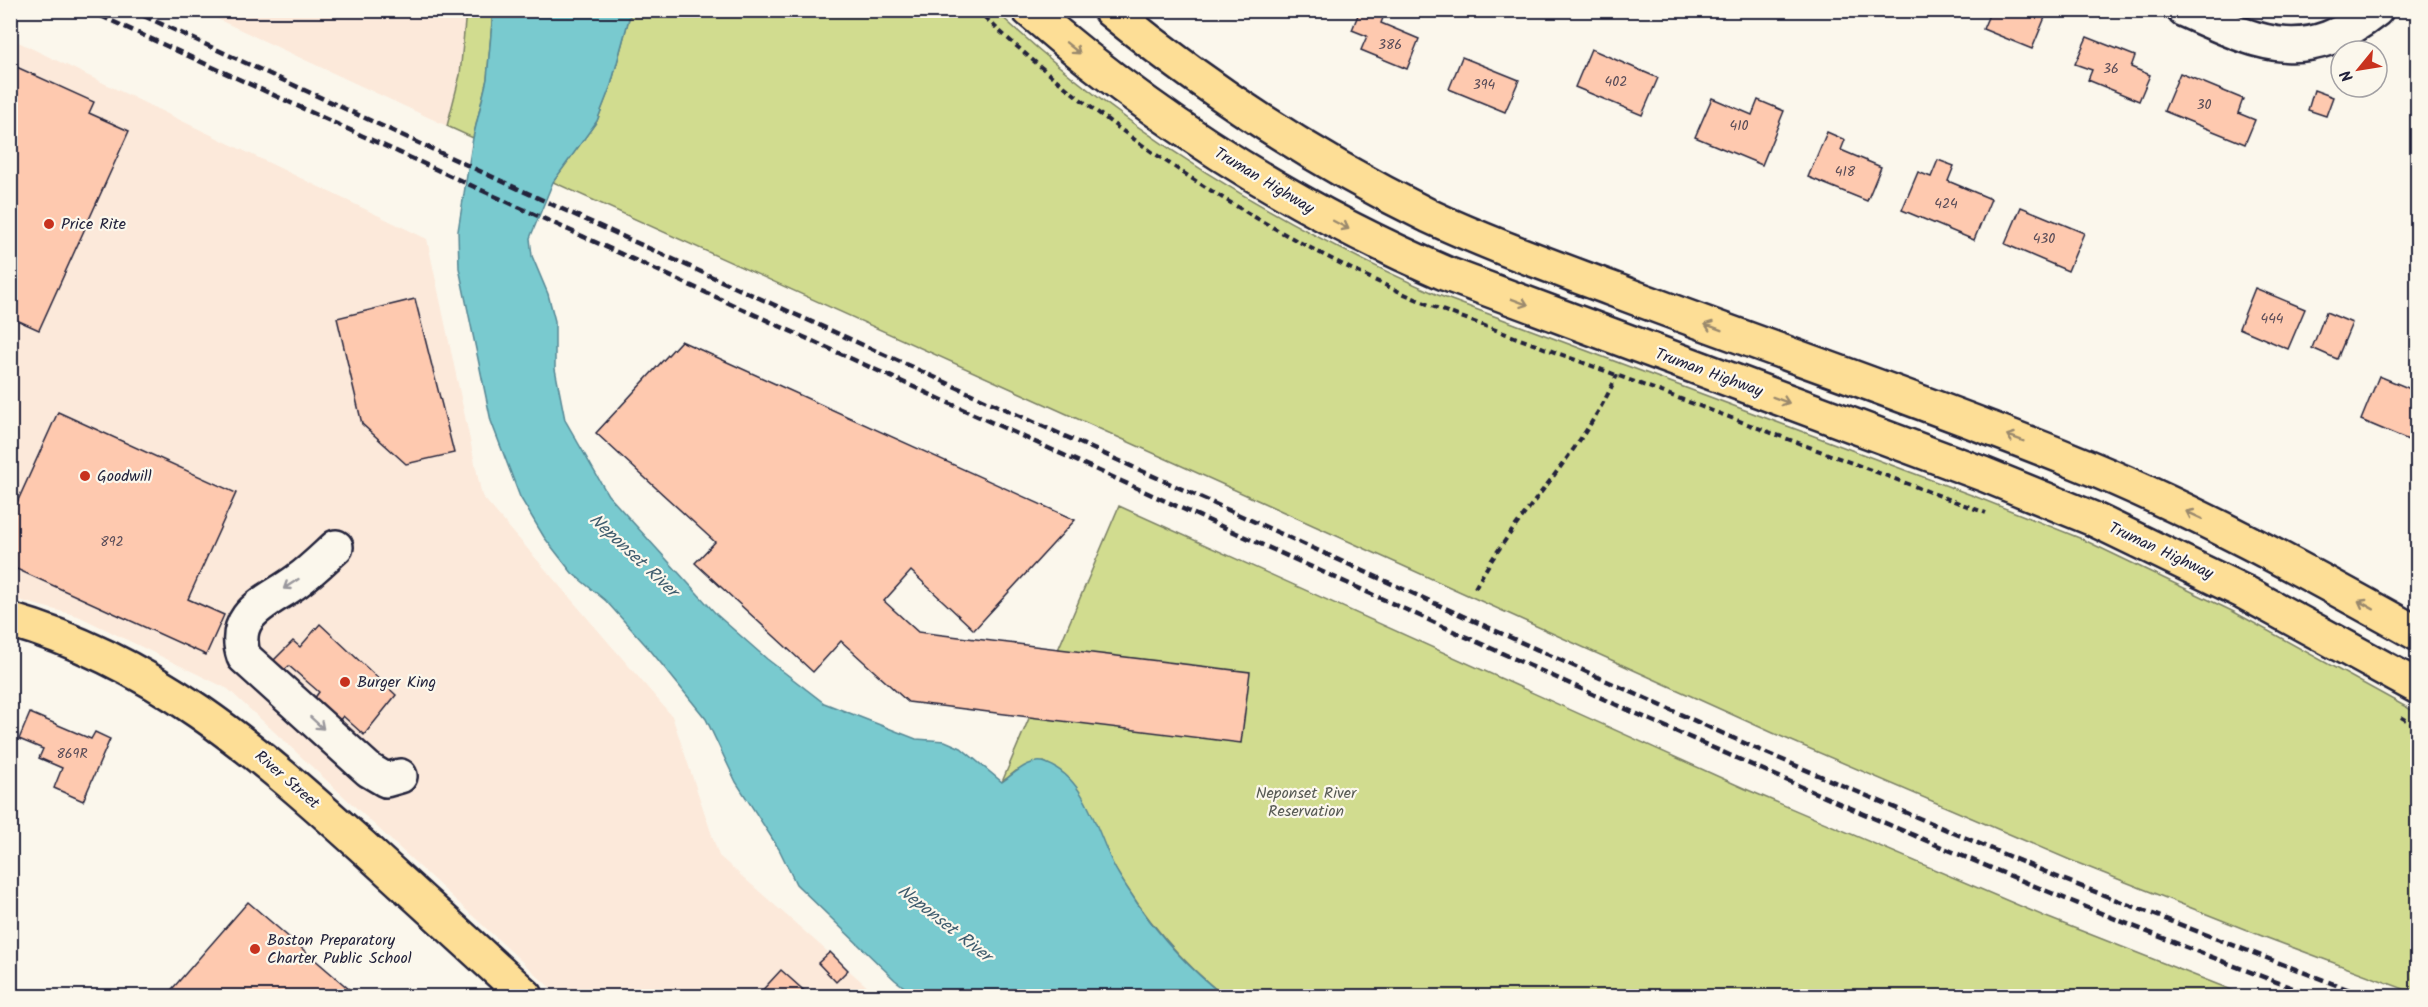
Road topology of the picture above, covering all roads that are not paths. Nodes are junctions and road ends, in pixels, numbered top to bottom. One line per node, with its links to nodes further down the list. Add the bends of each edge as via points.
1 (1029, 10): 6 (main road, Truman Highway, one-way to 6, via 1152,109 1292,199 1437,270)
2 (1110, 10): 5 (main road, one-way to 2, via 1483,239 1379,190 1232,103)
3 (2184, 10): 4 (street, via 2245,37 2282,46 2322,41)
4 (2376, 10)
5 (1743, 339): 6 (main road); 9 (main road, one-way to 5, via 2259,547 2127,484 2016,438)
6 (1727, 380): 10 (main road, Truman Highway, one-way to 10, via 2091,518 2254,597)
7 (336, 547): 11 (street, one-way to 11, via 297,581 251,611 240,644 244,657 369,770 386,780)
8 (10, 620): 12 (main road, River Street, via 57,636 129,669 227,730 292,783)
9 (2418, 634)
10 (2418, 687)
11 (400, 776)
12 (526, 996)

